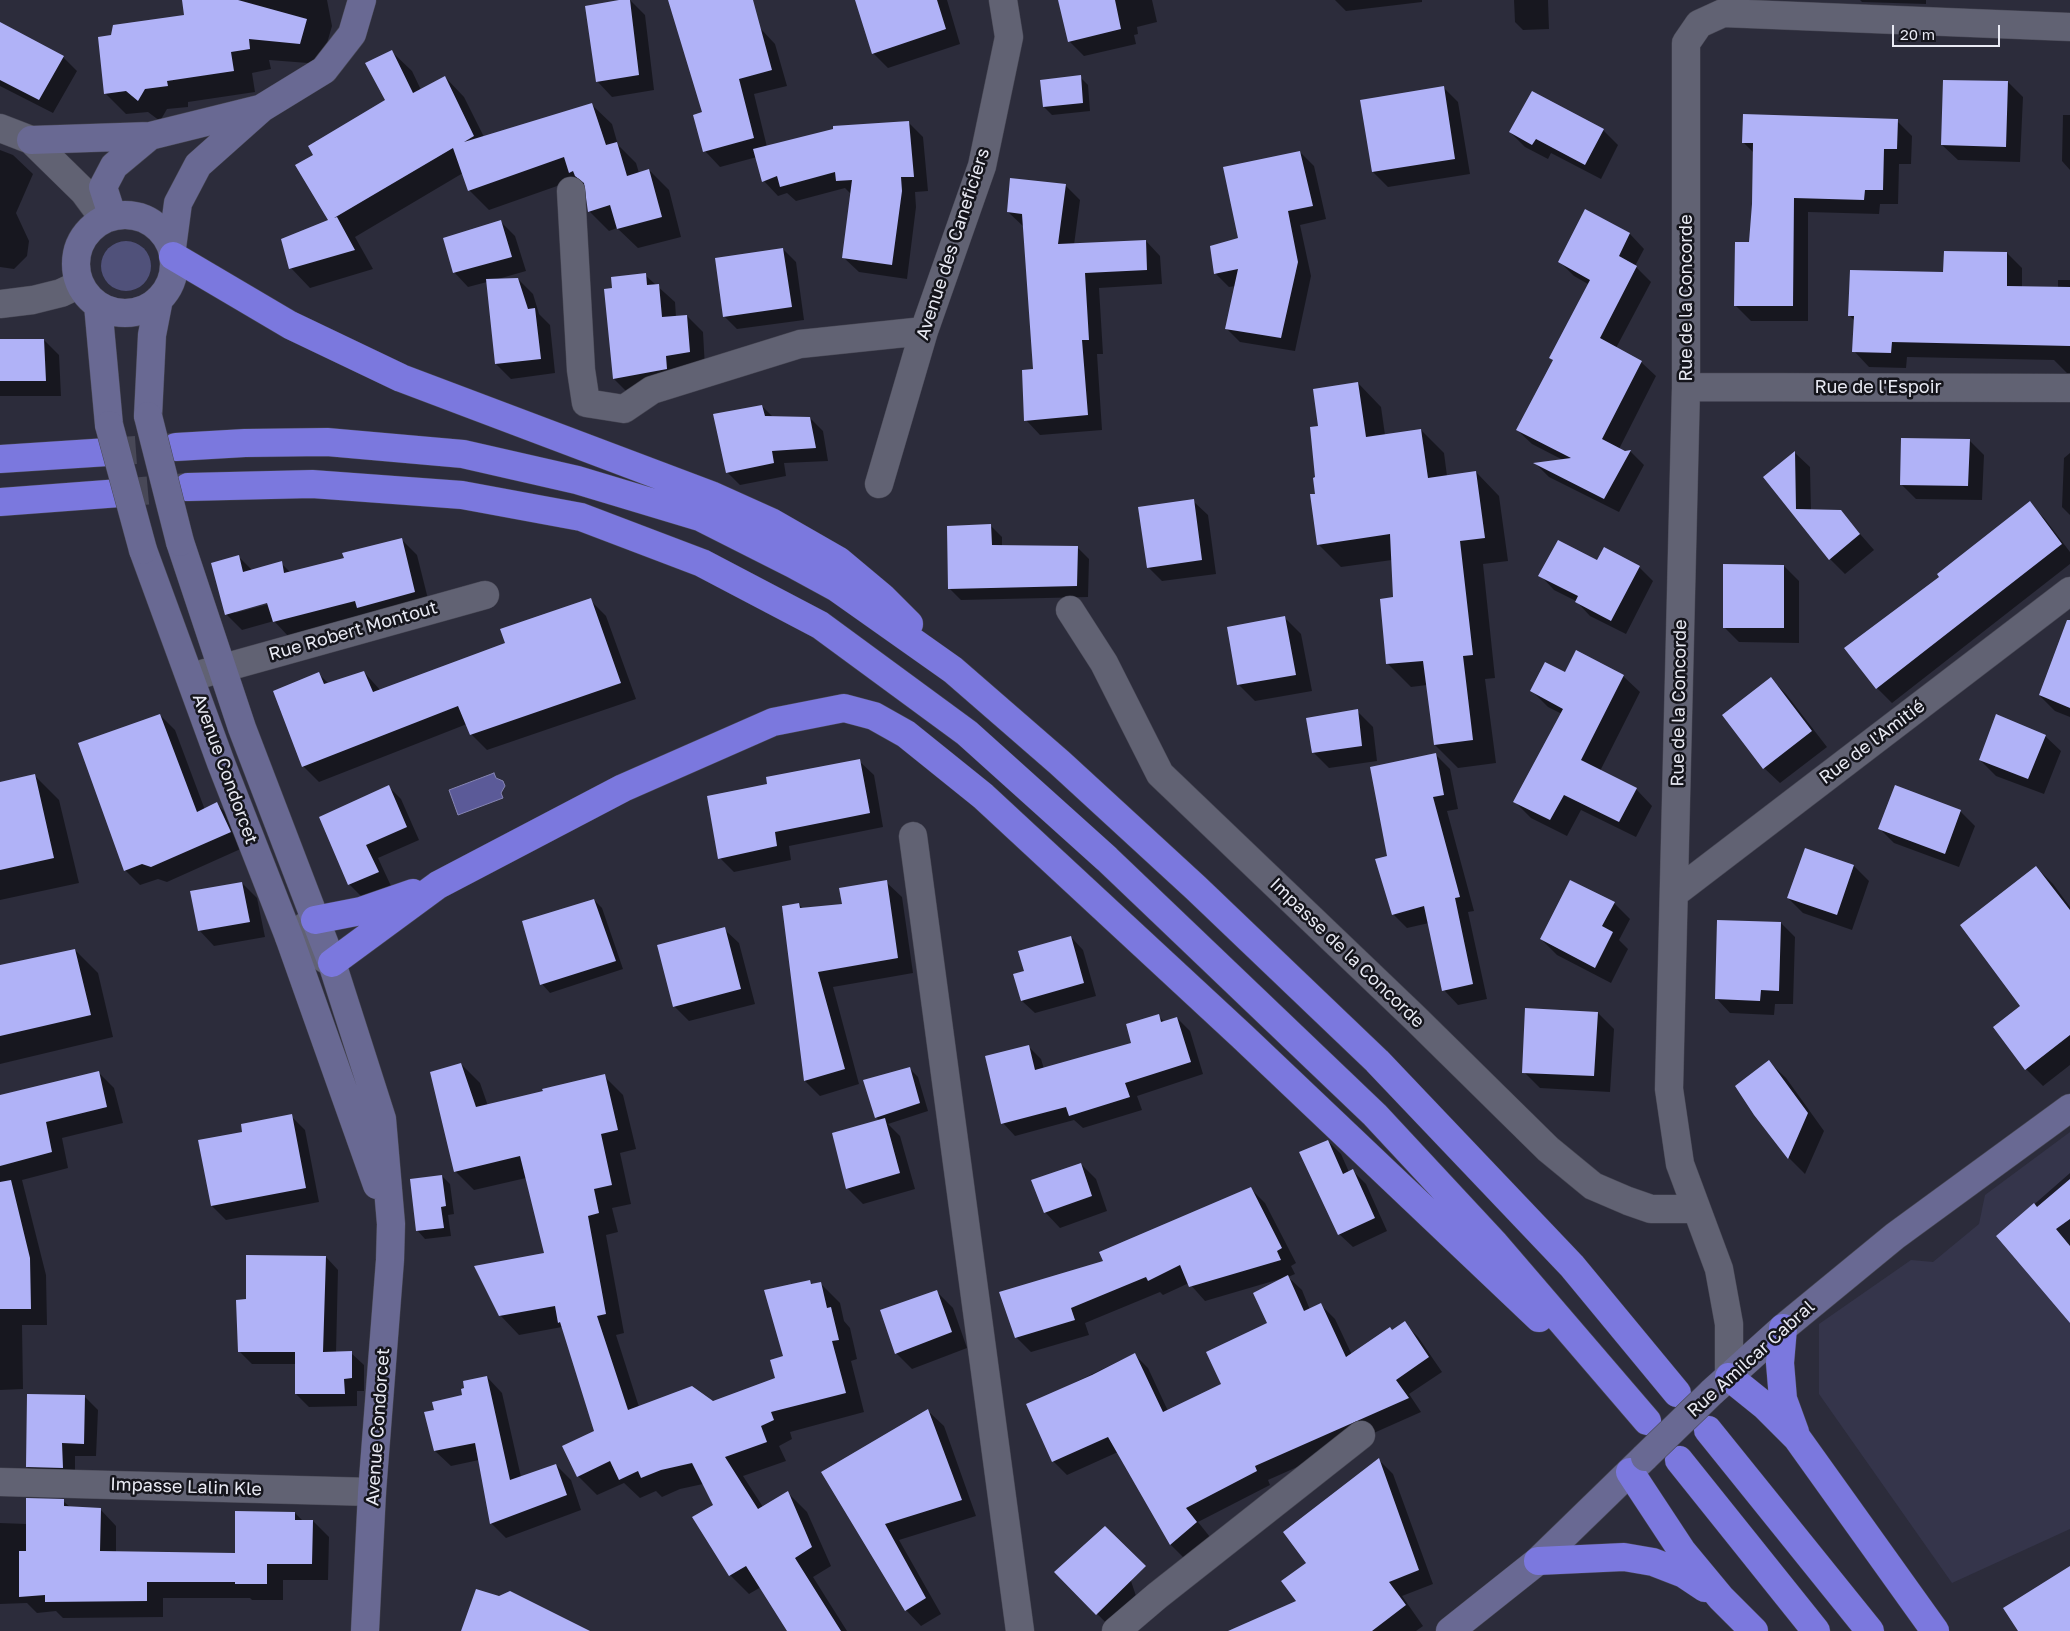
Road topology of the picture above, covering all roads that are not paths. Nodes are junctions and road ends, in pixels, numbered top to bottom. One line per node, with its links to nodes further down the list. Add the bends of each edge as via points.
1 (362, 0): 4 (main road, via 352,34 324,70)
2 (1003, 0): 15 (street, Avenue des Caneficiers, via 1009,37 982,166)
3 (2070, 27): 16 (street, Rue de la Concorde, via 1723,13 1698,24 1686,43)
4 (262, 108): 6 (main road); 10 (main road, via 198,165 178,203)
5 (0, 128): 7 (street)
6 (150, 136): 7 (main road); 9 (main road, via 114,166 103,187)
7 (31, 140): 9 (street)
8 (571, 191): 15 (street, via 581,370 586,403 624,408 652,390 800,344)
9 (108, 217): 10 (main road, via 139,217 154,224 164,234); 11 (main road, via 84,236 77,251 76,268)
10 (172, 252): 12 (main road, via 173,275); 29 (highway, via 290,325 401,378 771,522 840,561 882,596)
11 (80, 284): 13 (street, via 33,300); 14 (main road)
12 (159, 299): 14 (main road, via 130,313 114,312); 28 (main road, Avenue Condorcet, bridge, via 152,335 148,416 180,542)
13 (0, 304)
14 (98, 305): 18 (main road, Avenue Condorcet)
15 (924, 330): 21 (street, Avenue des Caneficiers)
16 (1686, 387): 17 (street, Rue de l'Espoir); 33 (street, Rue de la Concorde)
17 (2070, 388)
18 (108, 439): 20 (highway); 30 (main road, Avenue Condorcet, bridge, via 144,550)
19 (176, 447): 29 (highway, via 327,442 463,454 577,480 700,517 836,588)
20 (0, 459)
21 (879, 484)
22 (188, 487): 32 (highway, via 322,484 462,495 581,517 702,563 820,625 967,733 1107,859 1284,1028 1375,1116 1495,1244 1642,1415 983,796 906,734 874,716 844,708 773,722 623,788)
23 (120, 493): 24 (highway)
24 (0, 502)
25 (2070, 591): 33 (street, Rue de l'Amitié)
26 (484, 595): 28 (street, Rue Robert Montout)
27 (1070, 610): 38 (street, Impasse de la Concorde, via 1104,663 1160,774 1548,1149 1593,1186 1628,1202 1651,1209)
28 (222, 668): 30 (street, Rue Robert Montout); 34 (main road, Avenue Condorcet)
29 (953, 670): 42 (highway, via 1189,881 1377,1061 1572,1266)
30 (191, 677): 35 (main road, Avenue Condorcet)
31 (913, 836): 53 (street)
32 (438, 885): 34 (highway, via 361,911); 36 (highway)
33 (1675, 893): 38 (street, Rue de la Concorde, via 1669,1088 1680,1164)
34 (315, 920): 35 (street); 36 (main road, Avenue Condorcet)
35 (289, 937): 36 (street); 39 (main road, Avenue Condorcet)
36 (332, 962): 39 (main road, Avenue Condorcet, via 382,1119)
37 (2070, 1108): 40 (main road, Rue Amilcar Cabral, via 1895,1236)
38 (1696, 1208): 41 (street, Rue de la Concorde, via 1719,1269 1729,1324)
39 (391, 1224): 49 (main road, Avenue Condorcet)
40 (1783, 1328): 41 (main road, Rue Amilcar Cabral); 45 (highway, via 1780,1363 1784,1399)
41 (1720, 1385): 45 (highway, via 1765,1406); 47 (main road, Rue Amilcar Cabral, bridge)
42 (1677, 1393)
43 (1708, 1430): 58 (highway)
44 (1362, 1435): 54 (street)
45 (1798, 1438): 59 (highway)
46 (1678, 1460): 57 (highway)
47 (1637, 1464): 50 (main road, Rue Amilcar Cabral); 51 (highway, via 1682,1551)
48 (0, 1482): 49 (street, Impasse Lalin Kle)
49 (372, 1492): 52 (main road, Avenue Condorcet)
50 (1538, 1561): 51 (highway, via 1624,1557 1652,1562 1684,1574); 55 (main road, Rue Amilcar Cabral)
51 (1721, 1598): 56 (highway)
52 (365, 1631)
53 (1020, 1631)
54 (1116, 1631)
55 (1450, 1631)
56 (1754, 1631)
57 (1816, 1631)
58 (1870, 1631)
59 (1935, 1631)

